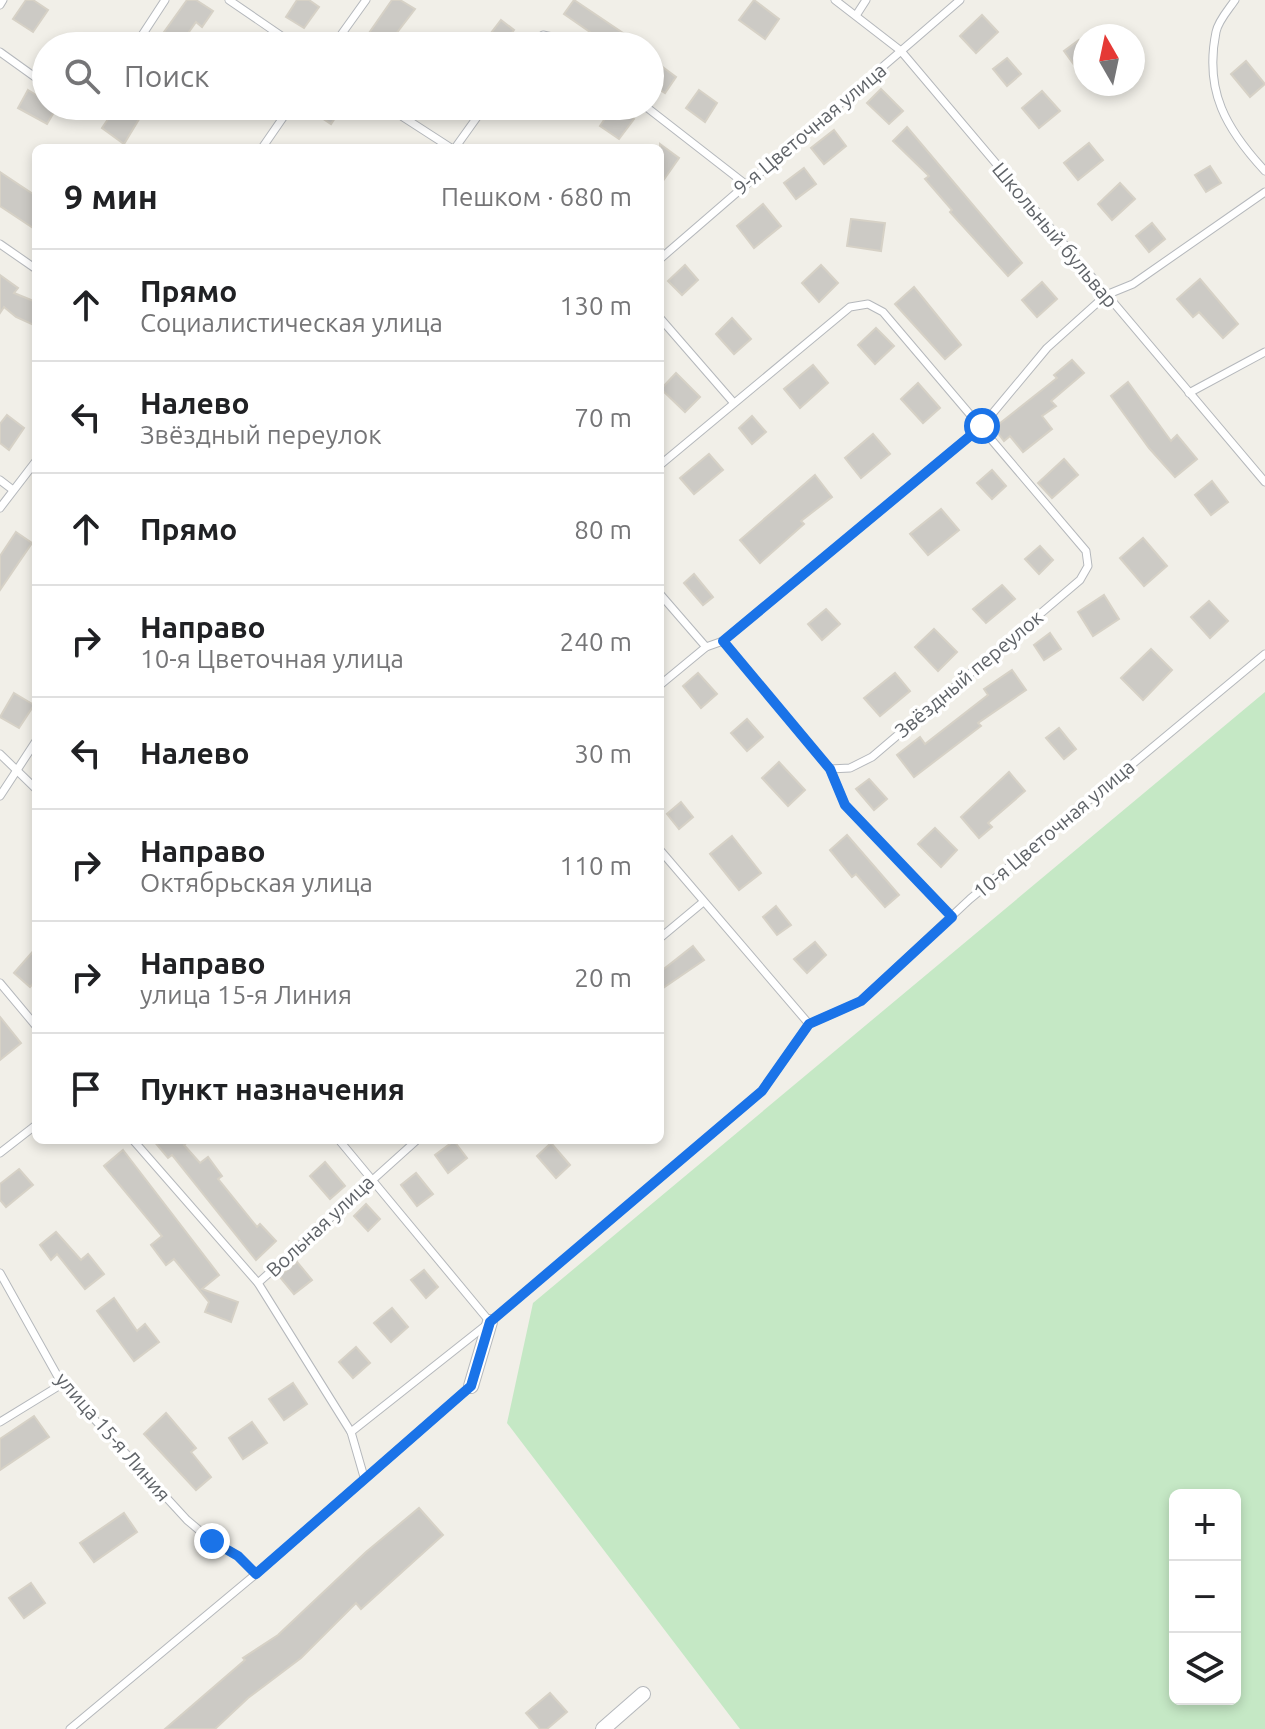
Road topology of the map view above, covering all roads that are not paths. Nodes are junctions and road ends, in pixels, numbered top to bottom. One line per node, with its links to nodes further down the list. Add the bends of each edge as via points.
1 (165, 0): 9 (lane)
2 (229, 0): 10 (lane)
3 (366, 0): 11 (lane)
4 (835, 0): 8 (lane, Школьный бульвар)
5 (866, 0): 8 (lane)
6 (960, 0): 12 (lane, 9-я Цветочная улица)
7 (1235, 0): 22 (lane, via 1216,29 1214,94 1240,144)
8 (857, 14): 12 (lane, Школьный бульвар)
9 (144, 32)
10 (276, 32)
11 (343, 32)
12 (901, 51): 23 (lane, 9-я Цветочная улица); 28 (lane, Школьный бульвар)
13 (0, 52): 14 (lane)
14 (32, 75)
15 (281, 120): 19 (lane)
16 (408, 120): 20 (lane)
17 (474, 120): 21 (lane)
18 (663, 120): 23 (lane)
19 (265, 144)
20 (447, 144)
21 (456, 144)
22 (1265, 171)
23 (744, 183): 26 (lane, 9-я Цветочная улица)
24 (1265, 192): 28 (lane, via 1133,284)
25 (0, 244): 27 (lane)
26 (664, 255)
27 (32, 266)
28 (1106, 295): 31 (lane, Школьный бульвар); 33 (lane, via 1047,348)
29 (664, 323): 32 (lane)
30 (1265, 352): 31 (lane)
31 (1189, 393): 37 (lane, Школьный бульвар)
32 (733, 402): 33 (lane, via 850,307 868,304 883,312); 34 (lane)
33 (982, 426): 41 (lane); 48 (lane, Звёздный переулок, via 1086,551 1088,566 1080,580 872,757 850,768)
34 (664, 462)
35 (32, 466): 38 (lane)
36 (0, 480): 38 (lane)
37 (1265, 482)
38 (13, 490): 39 (lane)
39 (0, 508)
40 (664, 599): 42 (lane)
41 (723, 641): 42 (lane); 48 (lane)
42 (706, 647): 44 (lane)
43 (1265, 654): 53 (lane, 10-я Цветочная улица)
44 (664, 682)
45 (32, 747): 47 (lane)
46 (0, 754): 47 (lane)
47 (18, 767): 49 (lane); 50 (lane)
48 (830, 769): 53 (lane, via 845,805)
49 (32, 784)
50 (0, 796)
51 (664, 855): 52 (lane)
52 (702, 903): 54 (lane); 57 (lane)
53 (952, 917): 57 (lane, 10-я Цветочная улица, via 861,1001)
54 (664, 935)
55 (0, 983): 56 (lane)
56 (32, 1021)
57 (809, 1024): 66 (lane, via 762,1091)
58 (32, 1128): 62 (lane)
59 (136, 1144): 65 (lane, Вольная улица)
60 (342, 1144): 63 (lane)
61 (412, 1144): 63 (lane, Вольная улица)
62 (0, 1153)
63 (372, 1178): 65 (lane, Вольная улица); 66 (lane)
64 (0, 1273): 67 (lane, улица 15-я Линия)
65 (258, 1283): 70 (lane)
66 (490, 1322): 68 (street); 70 (lane)
67 (62, 1384): 69 (lane); 72 (lane, улица 15-я Линия, via 187,1520)
68 (471, 1386): 71 (lane)
69 (0, 1422)
70 (351, 1432): 71 (lane)
71 (364, 1477): 72 (lane)
72 (256, 1574): 74 (lane)
73 (643, 1694): 75 (street)
74 (70, 1729)
75 (603, 1729)

